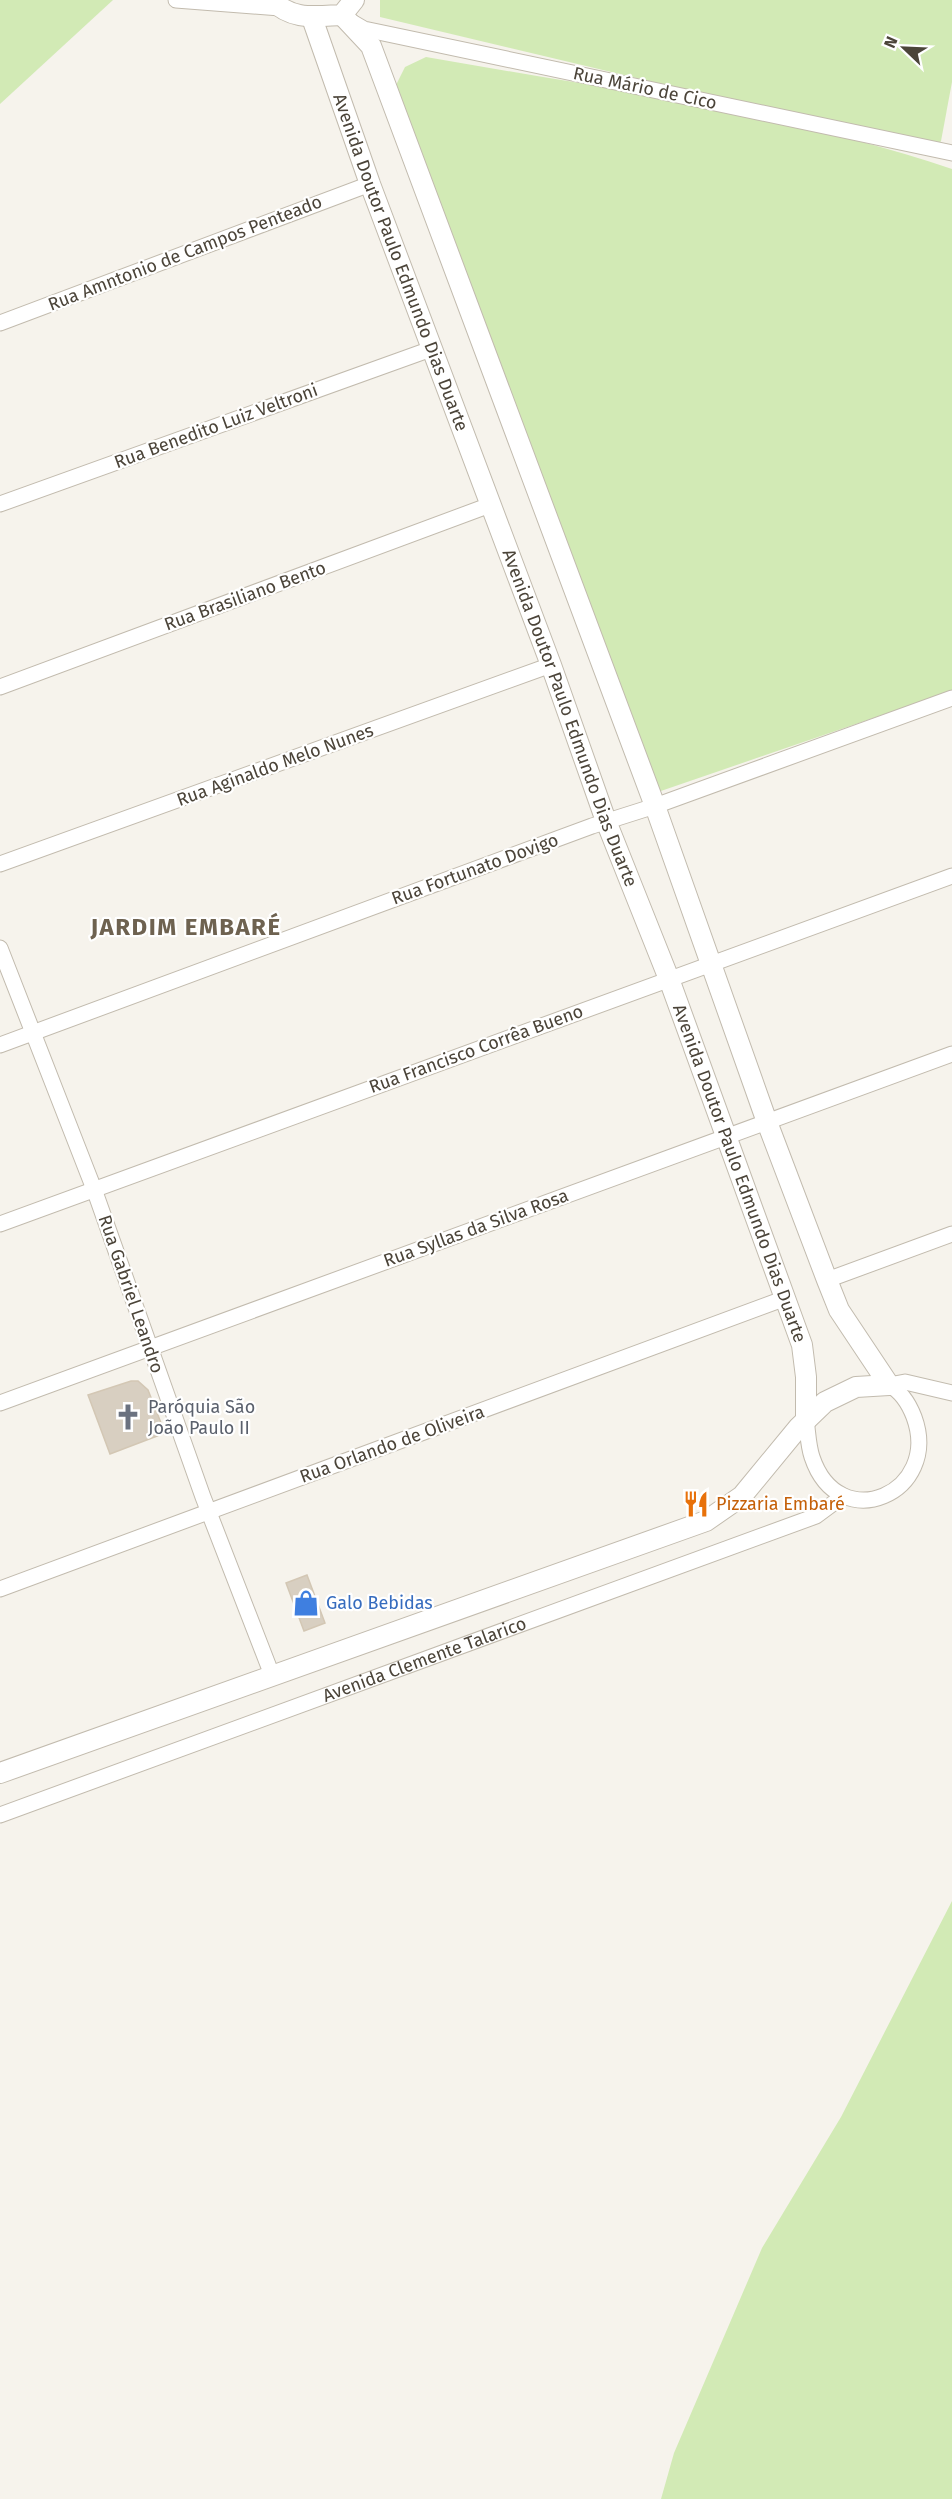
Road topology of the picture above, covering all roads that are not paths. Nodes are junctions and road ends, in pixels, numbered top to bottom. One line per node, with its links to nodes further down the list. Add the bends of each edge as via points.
1 (177, 0): 2 (street)
2 (228, 2): 3 (street)
3 (276, 4): 5 (street)
4 (348, 8): 5 (street); 6 (street, Rua Mário de Cico, via 364,29); 15 (street, via 371,46)
5 (312, 18): 7 (street, Avenida Doutor Paulo Edmundo Dias Duarte)
6 (951, 148)
7 (370, 184): 8 (street, Rua Amntonio de Campos Penteado); 9 (street, Avenida Doutor Paulo Edmundo Dias Duarte)
8 (0, 323)
9 (431, 349): 10 (street, Rua Benedito Luiz Veltroni); 11 (street, Avenida Doutor Paulo Edmundo Dias Duarte)
10 (0, 504)
11 (490, 505): 12 (street, Avenida Doutor Paulo Edmundo Dias Duarte); 13 (street, Rua Brasiliano Bento)
12 (551, 665): 16 (street, Avenida Doutor Paulo Edmundo Dias Duarte); 17 (street, Rua Aginaldo Melo Nunes)
13 (0, 687)
14 (952, 698): 15 (street, Rua Fortunato Dovigo)
15 (655, 806): 16 (street, Rua Fortunato Dovigo); 20 (street)
16 (606, 821): 21 (street, Avenida Doutor Paulo Edmundo Dias Duarte); 22 (street, Rua Fortunato Dovigo)
17 (0, 864)
18 (952, 876): 20 (street, Rua Francisco Corrêa Bueno)
19 (0, 948): 22 (street, Rua Gabriel Leandro)
20 (712, 966): 21 (street, Rua Francisco Corrêa Bueno); 25 (street)
21 (669, 979): 26 (street, Avenida Doutor Paulo Edmundo Dias Duarte); 27 (street, Rua Francisco Corrêa Bueno)
22 (32, 1033): 23 (street, Rua Fortunato Dovigo); 27 (street, Rua Gabriel Leandro)
23 (0, 1044)
24 (952, 1054): 25 (street, Rua Syllas da Silva Rosa)
25 (767, 1122): 26 (street, Rua Syllas da Silva Rosa); 30 (street)
26 (725, 1136): 31 (street, Avenida Doutor Paulo Edmundo Dias Duarte); 32 (street, Rua Syllas da Silva Rosa)
27 (94, 1189): 28 (street, Rua Francisco Corrêa Bueno); 32 (street, Rua Gabriel Leandro)
28 (0, 1224)
29 (952, 1234): 30 (street)
30 (827, 1280): 33 (street, via 839,1310)
31 (783, 1299): 36 (street, Avenida Doutor Paulo Edmundo Dias Duarte, via 802,1345); 38 (street, Rua Orlando de Oliveira)
32 (149, 1348): 35 (street, Rua Syllas da Silva Rosa); 38 (street, Rua Gabriel Leandro)
33 (889, 1385): 34 (street, Avenida Clemente Talarico, via 905,1382); 36 (street, Avenida Clemente Talarico, via 844,1391); 37 (street, via 905,1399 915,1420 919,1444 915,1467 901,1487 880,1498 856,1501)
34 (952, 1393)
35 (0, 1403)
36 (806, 1420): 37 (street, via 816,1468); 40 (street, Avenida Clemente Talarico, via 742,1496 706,1521)
37 (843, 1497): 42 (street, Avenida Clemente Talarico, via 816,1516)
38 (208, 1512): 39 (street, Rua Orlando de Oliveira); 40 (street, Rua Gabriel Leandro)
39 (0, 1589)
40 (272, 1675): 41 (street, Avenida Clemente Talarico)
41 (0, 1773)
42 (0, 1815)

